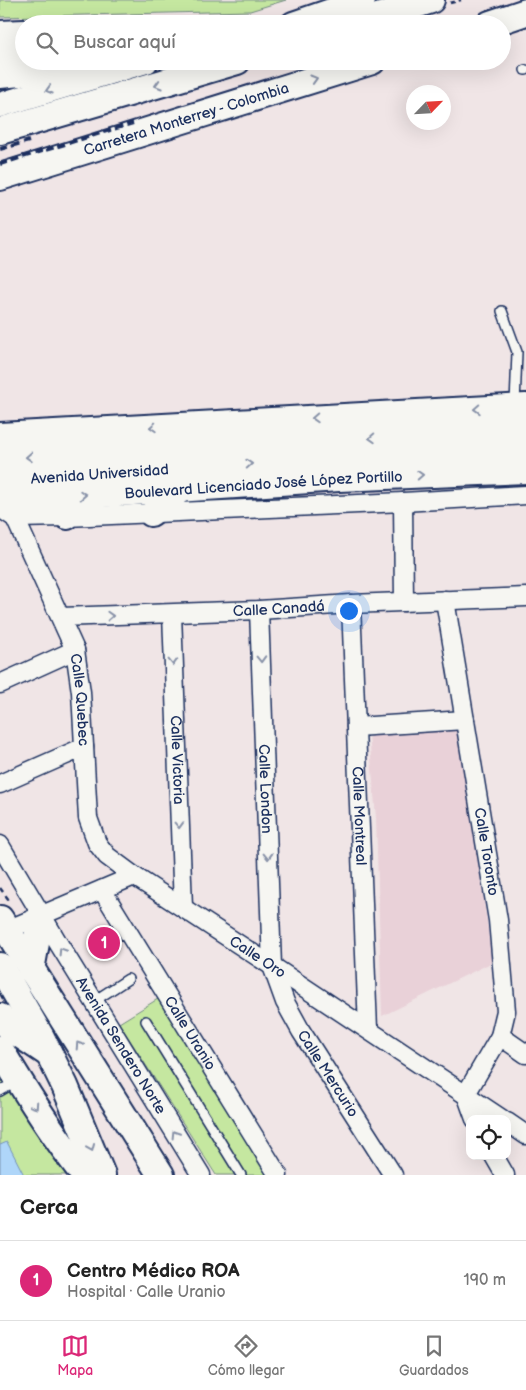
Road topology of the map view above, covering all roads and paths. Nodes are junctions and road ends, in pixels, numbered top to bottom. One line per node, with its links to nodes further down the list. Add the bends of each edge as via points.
1 (363, 0): 4 (street)
2 (431, 0): 5 (main road)
3 (526, 12): 6 (main road)
4 (319, 15)
5 (384, 15)
6 (511, 17)
7 (15, 32): 8 (street)
8 (0, 33)
9 (15, 53): 10 (street)
10 (0, 54)
11 (61, 70): 15 (street)
12 (116, 70): 16 (street, one-way to 16)
13 (207, 70): 17 (main road, one-way to 17)
14 (343, 70): 18 (main road, Carretera Monterrey - Colombia, one-way to 14)
15 (0, 76)
16 (0, 105)
17 (0, 131)
18 (55, 159): 19 (main road, Carretera Monterrey - Colombia); 20 (main road)
19 (0, 177)
20 (0, 185)
21 (502, 311): 22 (lane)
22 (522, 352): 23 (lane)
23 (522, 414): 24 (street, one-way to 24); 26 (highway, one-way to 26)
24 (0, 435)
25 (526, 450): 26 (highway, Boulevard Licenciado José López Portillo, one-way to 25)
26 (200, 457): 27 (highway, Avenida Universidad, one-way to 27); 30 (highway, Avenida Universidad)
27 (0, 459)
28 (526, 471): 29 (street, Boulevard Licenciado José López Portillo)
29 (475, 473): 31 (street, Boulevard Licenciado José López Portillo, one-way to 29); 35 (street)
30 (0, 481)
31 (288, 483): 32 (street, Boulevard Licenciado José López Portillo); 38 (street)
32 (181, 490): 34 (street, Boulevard Licenciado José López Portillo, one-way to 32); 40 (street)
33 (526, 495): 35 (street)
34 (44, 498): 39 (street, Boulevard Licenciado José López Portillo); 41 (street)
35 (474, 498): 36 (street)
36 (402, 502): 38 (street); 44 (street)
37 (0, 508): 39 (street)
38 (287, 508): 40 (street)
39 (8, 510): 41 (street); 48 (street, Calle Quebec)
40 (151, 514): 41 (street)
41 (67, 517)
42 (526, 596): 43 (street, Calle Canadá)
43 (444, 600): 44 (street, Calle Canadá); 51 (street, Calle Toronto)
44 (404, 602): 45 (street, Calle Canadá)
45 (351, 604): 46 (street, Calle Canadá); 52 (street, Calle Montreal)
46 (260, 610): 47 (street, Calle Canadá); 63 (street, Calle London, one-way to 63)
47 (172, 614): 48 (street, Calle Canadá, one-way to 47); 59 (street, Calle Victoria, one-way to 59)
48 (61, 617): 49 (street, Calle Quebec)
49 (75, 650): 50 (street); 53 (street, Calle Quebec)
50 (0, 684)
51 (465, 720): 52 (street); 70 (street, Calle Toronto, via 503,960 506,1011)
52 (356, 727): 69 (street, Calle Montreal)
53 (84, 747): 54 (street); 56 (street, Calle Quebec, via 88,818 92,834 107,856)
54 (0, 784)
55 (0, 845): 60 (street, Avenida Sendero Norte)
56 (134, 876): 58 (street); 59 (street, Calle Oro)
57 (0, 888): 61 (path)
58 (102, 890): 60 (street); 87 (street, Calle Uranio)
59 (182, 907): 63 (street, Calle Oro)
60 (41, 916): 61 (street); 64 (main road); 66 (street, Avenida Sendero Norte, one-way to 60)
61 (4, 920): 64 (main road)
62 (0, 966): 73 (main road)
63 (272, 966): 69 (street, Calle Oro); 88 (street, Calle Mercurio, via 285,1002 301,1031)
64 (31, 970): 78 (main road, one-way to 64)
65 (128, 979): 66 (lane)
66 (94, 1001): 85 (street, Avenida Sendero Norte, one-way to 66)
67 (0, 1017): 73 (main road, via 10,1028)
68 (146, 1021): 86 (lane)
69 (368, 1030): 75 (street, Calle Oro)
70 (500, 1036): 72 (street); 75 (street, Calle Toronto)
71 (0, 1050): 74 (main road)
72 (526, 1054)
73 (50, 1055): 78 (main road, via 74,1071); 83 (main road, one-way to 83)
74 (9, 1086): 82 (main road, one-way to 82)
75 (466, 1094): 76 (street); 77 (street, Calle Oro)
76 (474, 1115)
77 (496, 1115)
78 (126, 1119): 84 (main road)
79 (511, 1125): 80 (street)
80 (526, 1135)
81 (496, 1160): 89 (street)
82 (84, 1175)
83 (102, 1175)
84 (161, 1175)
85 (201, 1175)
86 (241, 1175)
87 (278, 1175)
88 (393, 1175)
89 (505, 1175)

